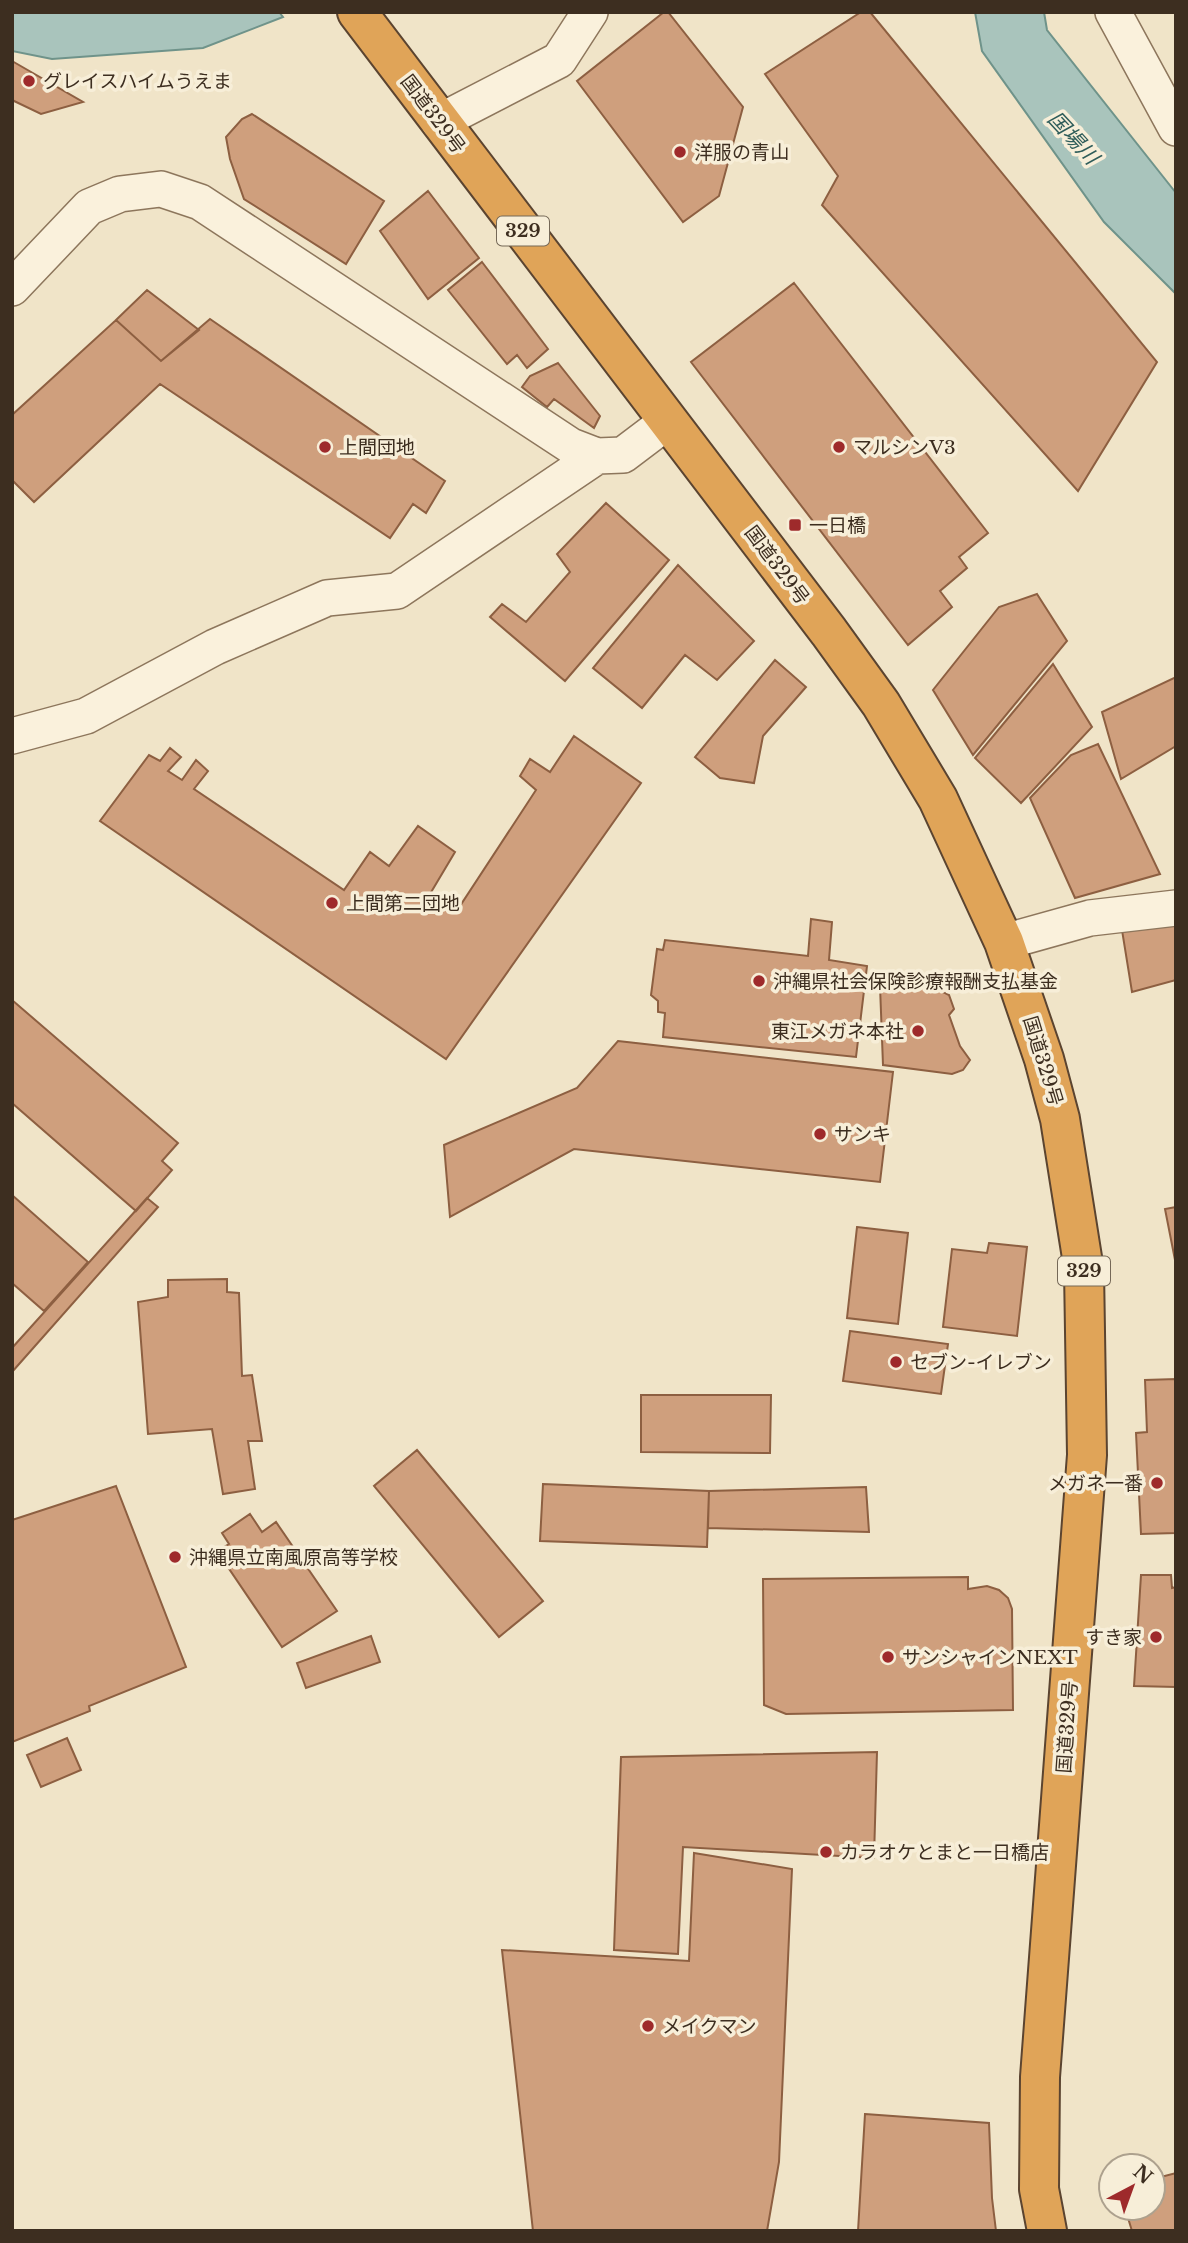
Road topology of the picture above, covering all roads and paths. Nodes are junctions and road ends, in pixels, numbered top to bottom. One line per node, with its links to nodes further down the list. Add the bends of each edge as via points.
1 (590, 12): 4 (street, via 559,60)
2 (1113, 12): 5 (street)
3 (367, 26): 4 (highway, 国道329号 / 329)
4 (439, 122): 7 (highway, 国道329号 / 329)
5 (1176, 128)
6 (12, 288): 8 (street, via 89,207 120,194 160,189 200,202 571,446)
7 (668, 421): 8 (street, via 623,455); 11 (highway, 国道329号 / 329, via 881,704 938,799)
8 (597, 456): 9 (street, via 397,591 327,598 215,647 86,716)
9 (12, 736)
10 (1176, 908): 11 (street, via 1090,918)
11 (1004, 942): 12 (highway, 国道329号 / 329, via 1060,1119 1084,1270 1087,1455 1041,2077 1039,2189)
12 (1047, 2231)

